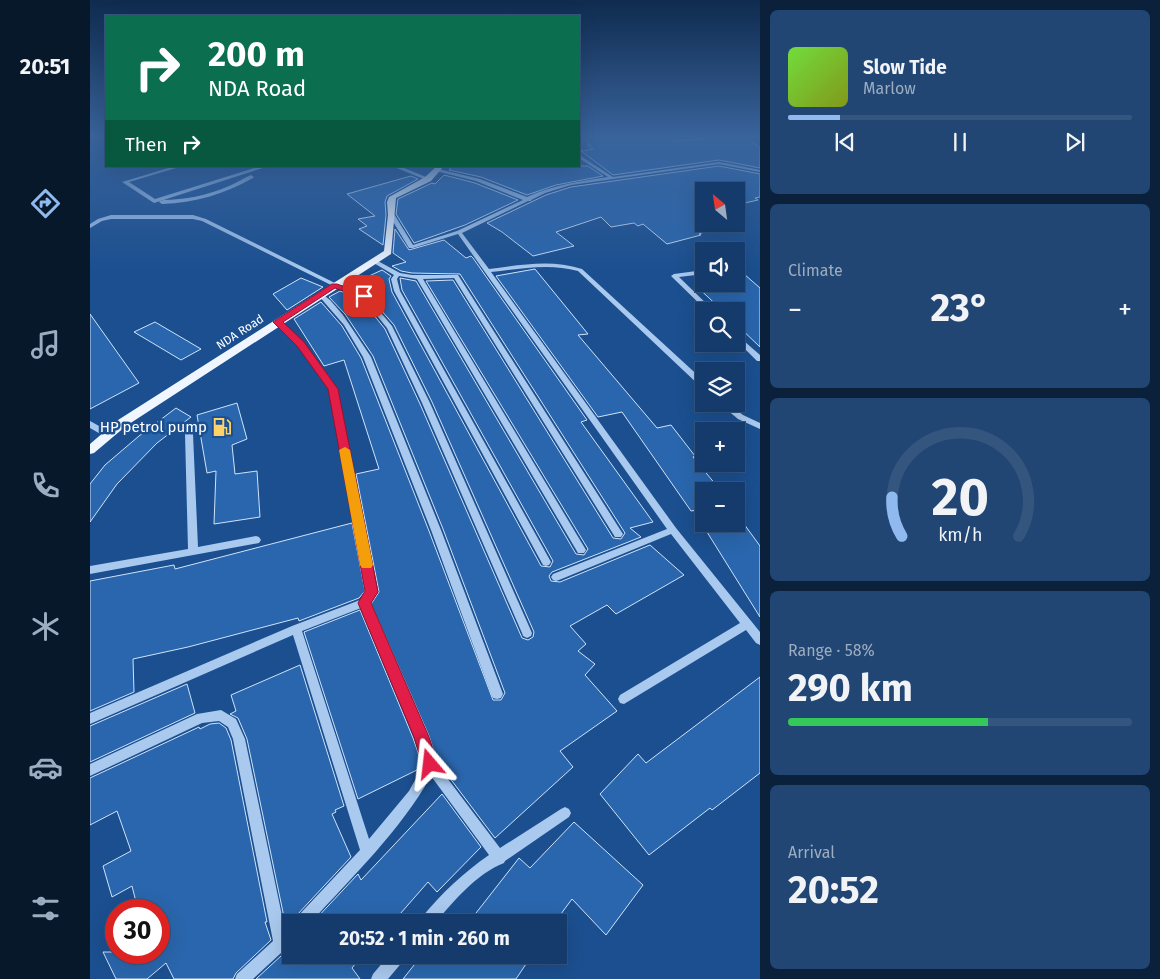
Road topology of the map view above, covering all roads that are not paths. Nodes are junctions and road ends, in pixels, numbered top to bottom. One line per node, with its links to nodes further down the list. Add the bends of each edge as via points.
1 (126, 182): 8 (street)
2 (217, 182): 8 (street)
3 (243, 182): 8 (street, via 184,201)
4 (423, 182): 9 (main road, NDA Road, via 393,197)
5 (482, 182): 7 (street)
6 (591, 182): 7 (street, via 554,188)
7 (529, 200): 11 (street)
8 (154, 201)
9 (392, 215): 11 (street, via 411,247); 12 (main road, NDA Road, via 388,252)
10 (90, 226): 17 (street, via 111,217 192,217)
11 (459, 232): 13 (street)
12 (374, 261): 15 (street); 17 (main road, NDA Road)
13 (488, 271): 23 (street, via 550,265 568,265 580,270); 30 (street)
14 (695, 273): 19 (street, via 674,276)
15 (398, 274): 16 (street); 35 (street, via 394,279 397,291)
16 (419, 277): 31 (street, via 456,276); 33 (street)
17 (334, 285): 18 (main road, NDA Road); 41 (street, via 364,296 390,327)
18 (320, 295): 20 (main road, NDA Road); 43 (street, via 338,311 367,356)
19 (701, 302)
20 (277, 322): 27 (main road, NDA Road); 38 (street, via 300,344 333,389 372,592)
21 (745, 345): 22 (street)
22 (760, 359)
23 (695, 377)
24 (733, 412): 26 (street)
25 (90, 424): 27 (street)
26 (760, 426)
27 (107, 434): 29 (main road, NDA Road)
28 (189, 434): 34 (street)
29 (90, 450)
30 (673, 530): 37 (street); 39 (street)
31 (618, 534)
32 (256, 540): 34 (street)
33 (581, 550)
34 (193, 551): 36 (street)
35 (546, 562)
36 (90, 570)
37 (556, 577)
38 (364, 603): 40 (street); 46 (street)
39 (747, 624): 42 (street); 44 (street)
40 (296, 629): 45 (street); 49 (street)
41 (527, 633)
42 (760, 640)
43 (497, 694)
44 (624, 699)
45 (90, 719)
46 (430, 764): 49 (street, via 413,795); 50 (street)
47 (90, 770): 53 (street, via 201,718 221,714 232,723 239,739)
48 (565, 813): 50 (street)
49 (367, 852): 51 (street)
50 (499, 858): 52 (street, via 477,871)
51 (309, 914)
52 (434, 914)
53 (281, 946): 55 (street)
54 (391, 964): 56 (street)
55 (242, 979)
56 (378, 979)

